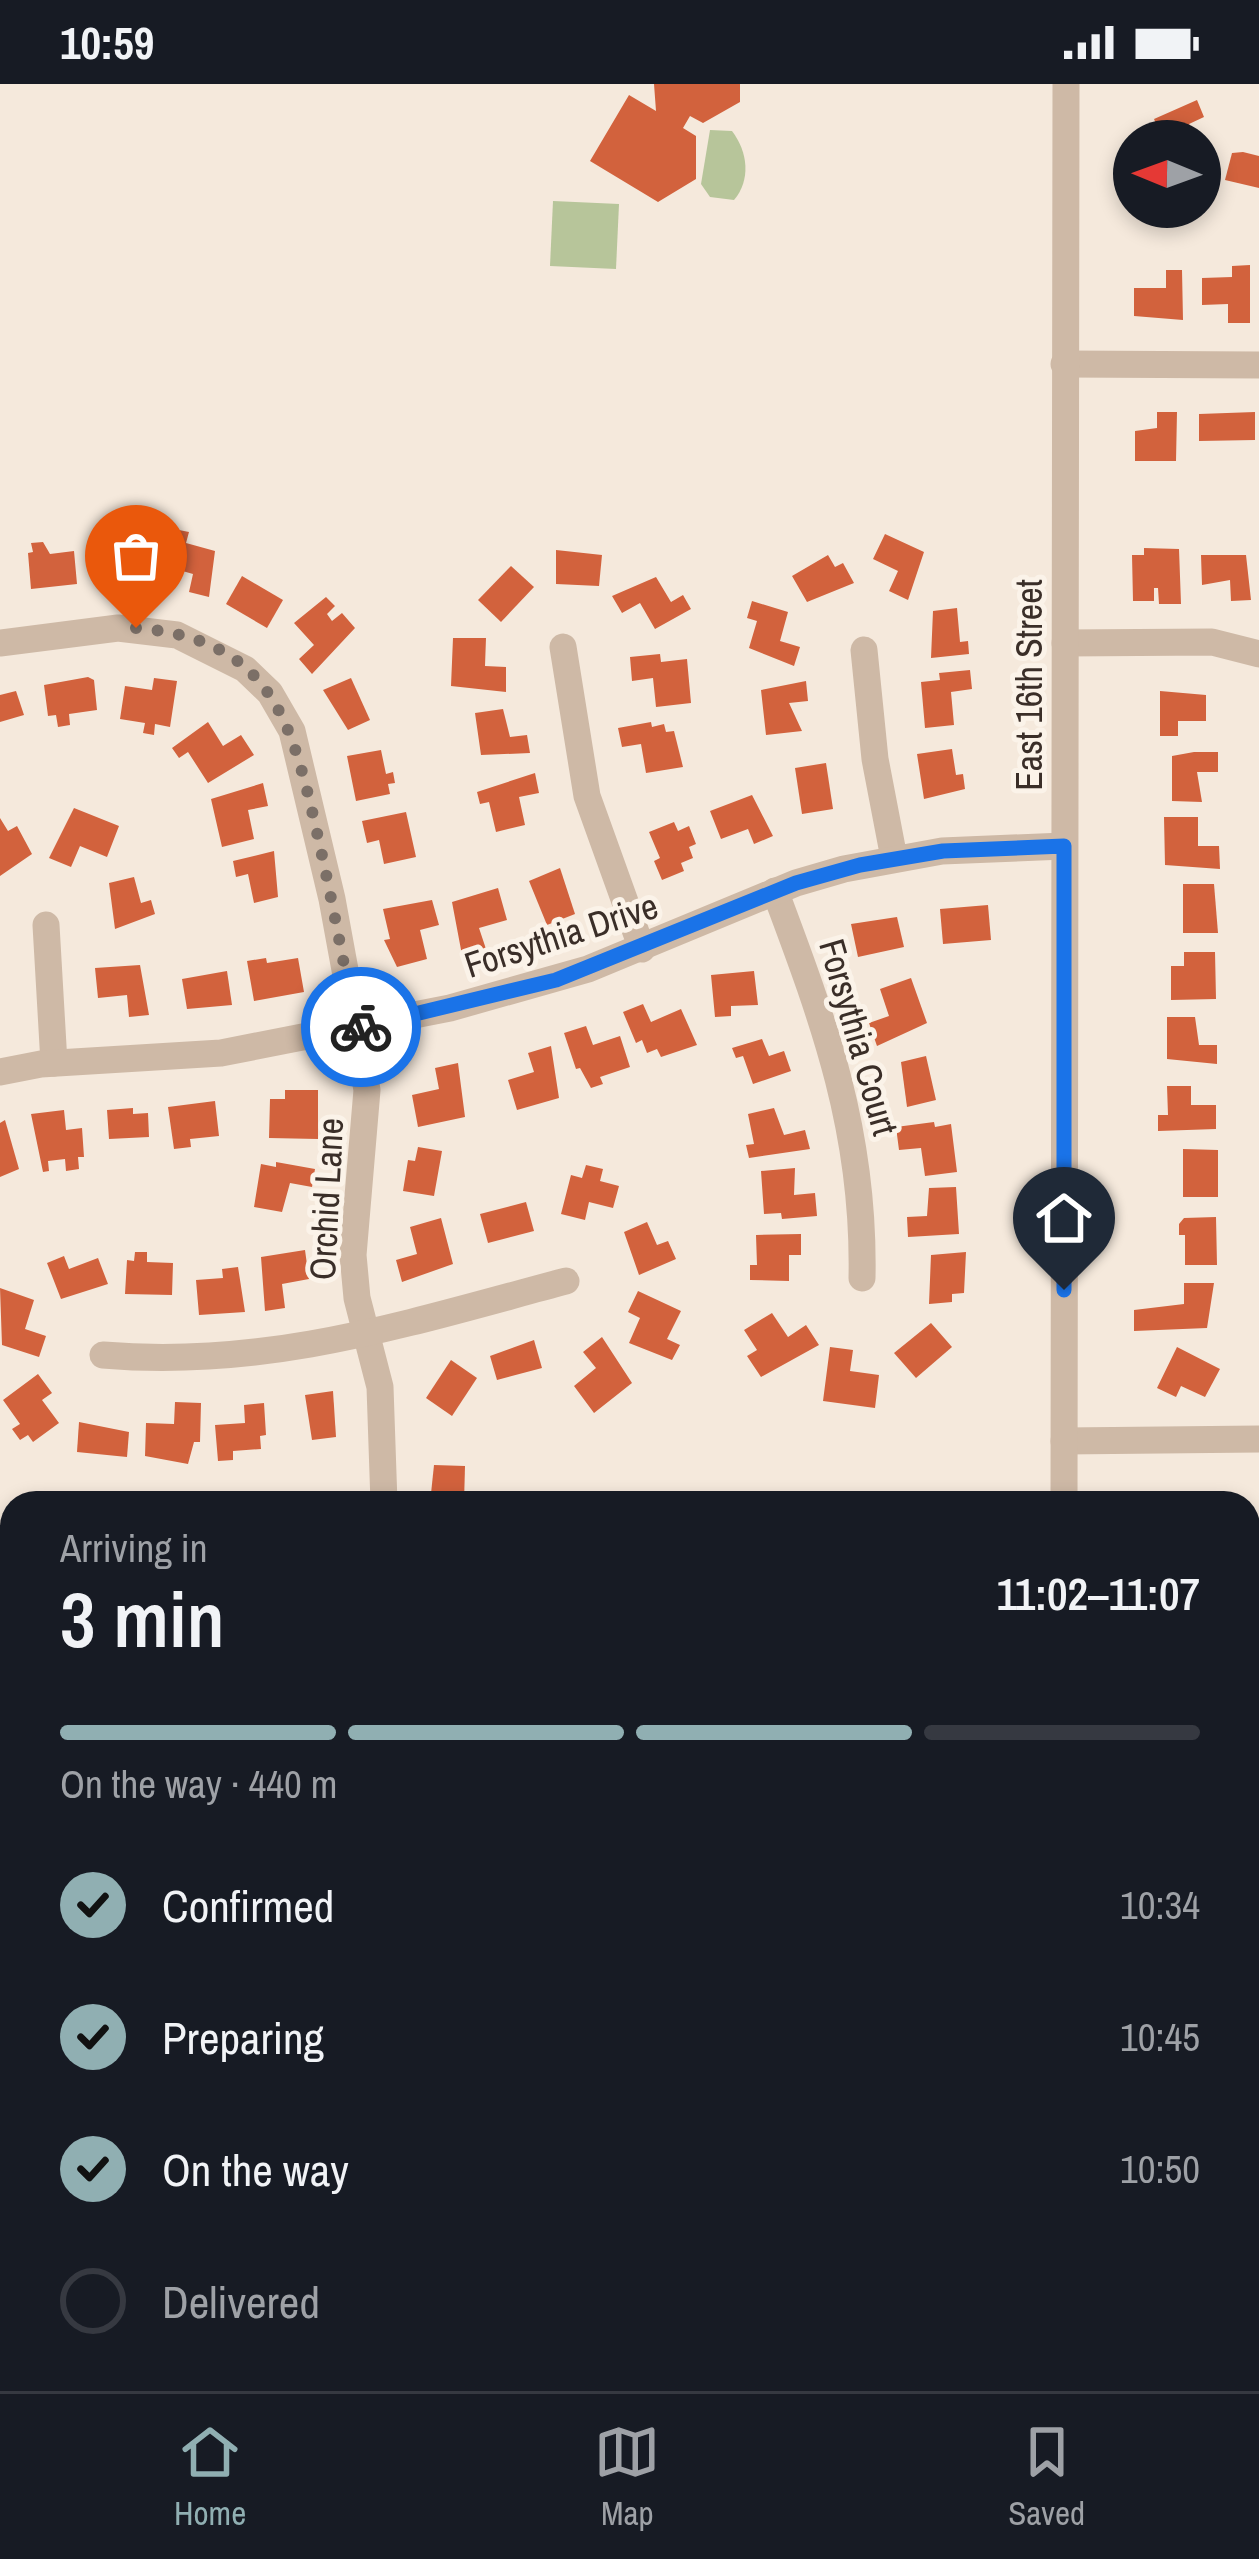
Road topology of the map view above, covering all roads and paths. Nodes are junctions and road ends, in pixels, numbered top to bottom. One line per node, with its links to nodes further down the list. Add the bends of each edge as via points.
1 (1066, 84): 2 (street, East 16th Street)
2 (1064, 364): 3 (street); 5 (street, East 16th Street)
3 (1259, 365)
4 (0, 643): 14 (street, Orchid Lane, via 118,628 161,632 224,655 270,693 299,756)
5 (1065, 643): 8 (street, via 1212,642); 9 (street, East 16th Street)
6 (563, 647): 13 (street, via 587,796)
7 (864, 650): 10 (street)
8 (1259, 654)
9 (1064, 846): 10 (street, Forsythia Drive); 22 (street, East 16th Street)
10 (894, 858): 11 (street, Forsythia Drive)
11 (775, 891): 13 (street, Forsythia Drive); 17 (street, Forsythia Court, via 850,1116)
12 (46, 925): 15 (street)
13 (642, 949): 14 (street, Forsythia Drive, via 516,992)
14 (356, 1028): 15 (street, Forsythia Drive, via 221,1053); 19 (street, Orchid Lane, via 368,1107 353,1255)
15 (54, 1063): 16 (street, Forsythia Drive)
16 (0, 1072)
17 (862, 1278)
18 (566, 1281): 19 (street)
19 (365, 1334): 20 (street, via 263,1355); 23 (street, Orchid Lane, via 384,1421)
20 (103, 1355)
21 (1259, 1439): 22 (street)
22 (1064, 1441): 24 (street, East 16th Street)
23 (384, 1491)
24 (1064, 1491)

